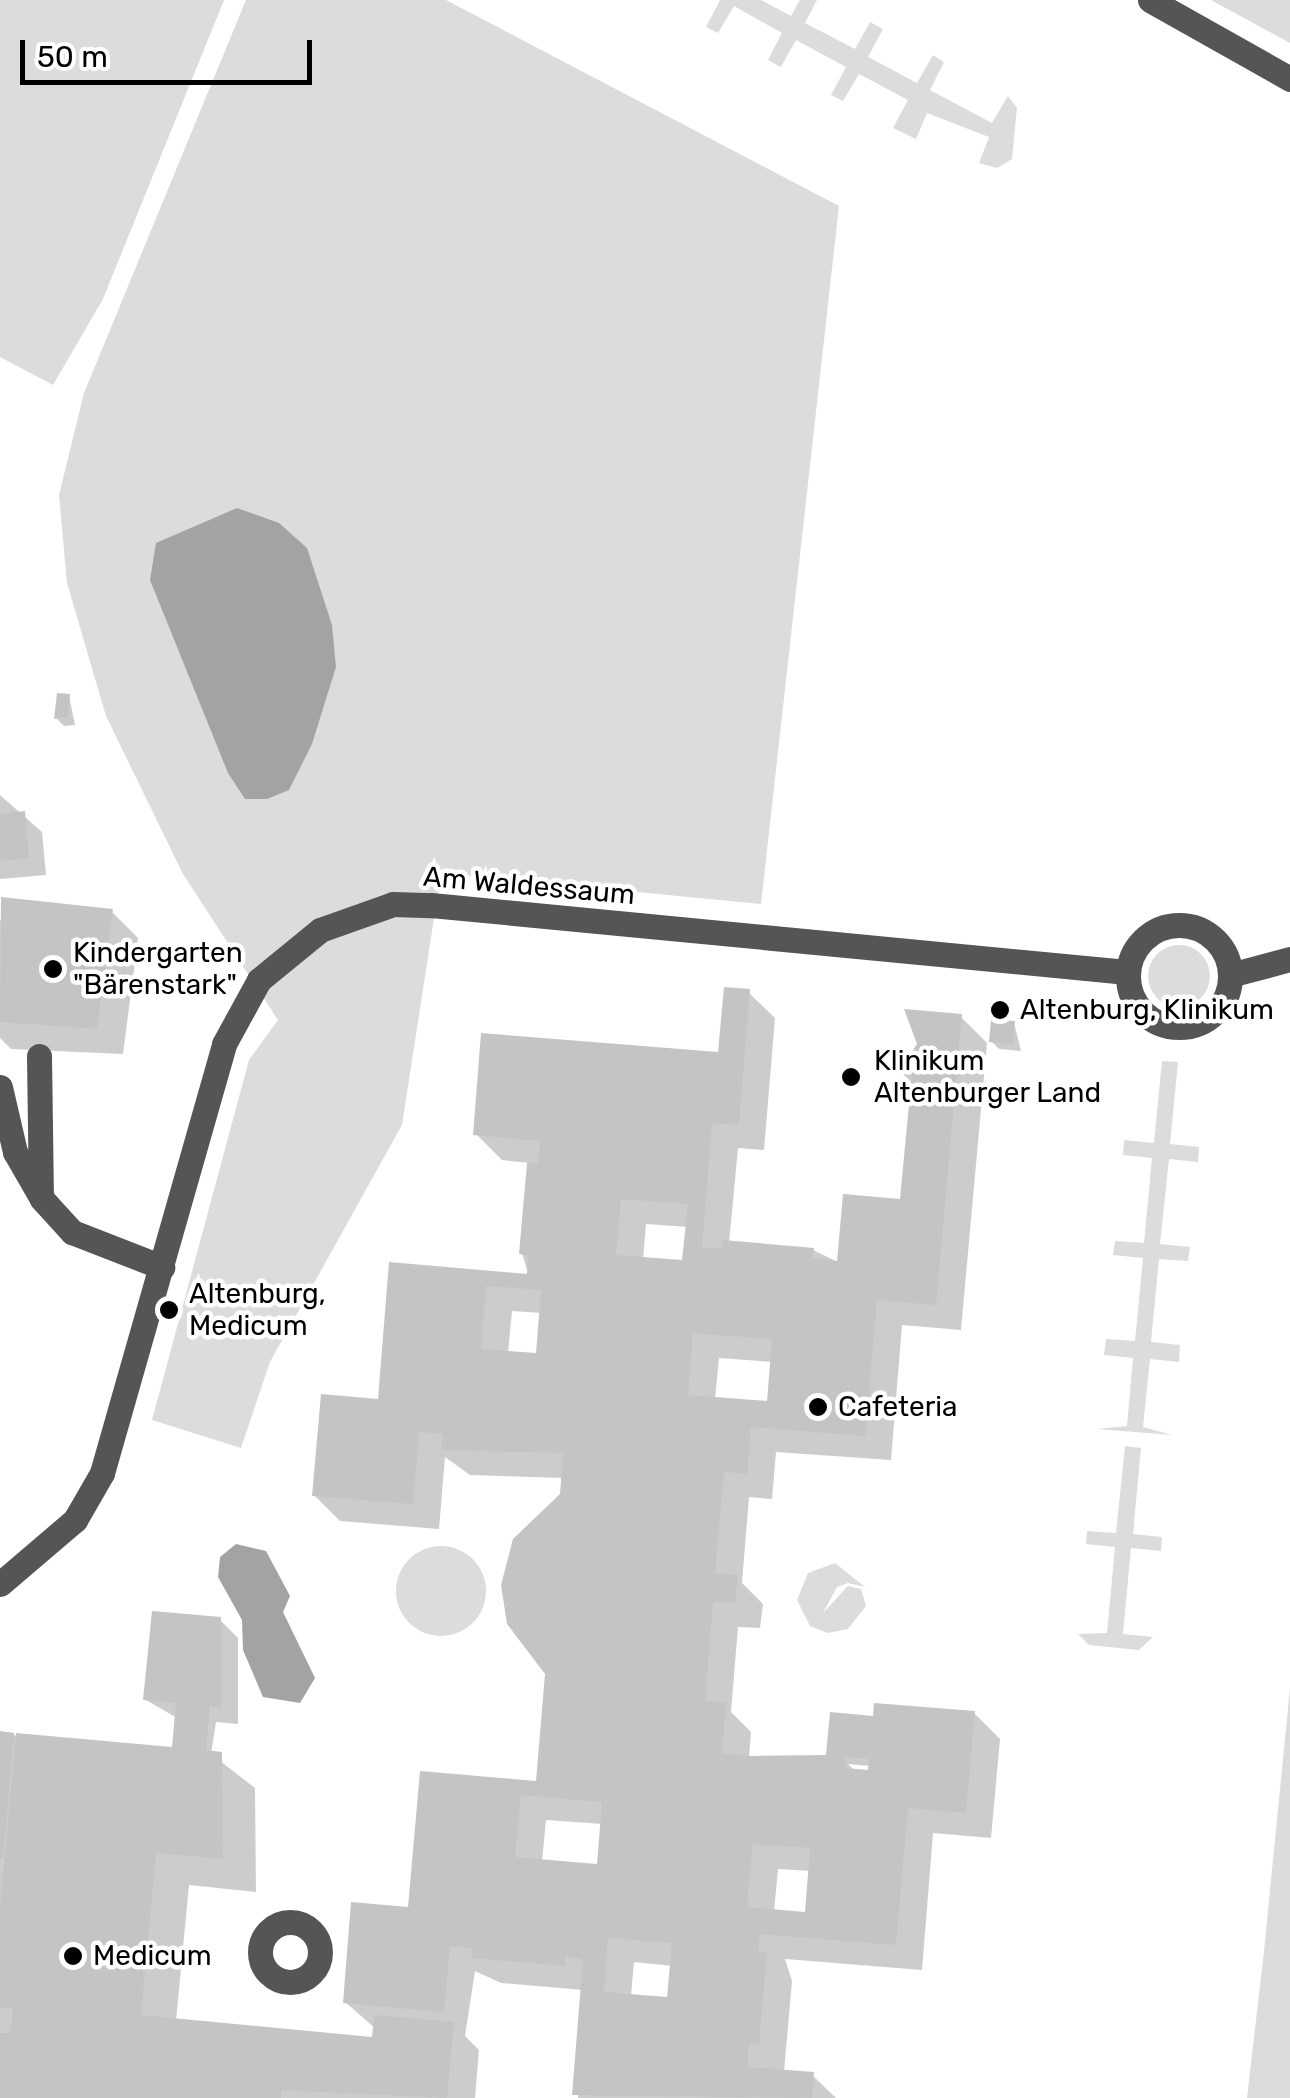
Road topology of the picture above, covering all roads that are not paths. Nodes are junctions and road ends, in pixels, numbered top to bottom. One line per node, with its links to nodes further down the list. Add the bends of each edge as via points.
1 (1150, 0): 2 (street)
2 (1290, 79)
3 (1290, 958): 5 (street)
4 (1128, 972): 5 (street, via 1141,941 1178,925 1214,939); 5 (street, via 1143,1014 1180,1028 1216,1012); 9 (street, Am Waldessaum, via 432,905 359,914 287,953 238,1011)
5 (1230, 975)
6 (39, 1056): 8 (street)
7 (0, 1087): 8 (street, via 16,1152)
8 (42, 1199): 9 (street, via 72,1232)
9 (162, 1268): 10 (street, Am Waldessaum, via 102,1472 75,1520)
10 (0, 1584)

